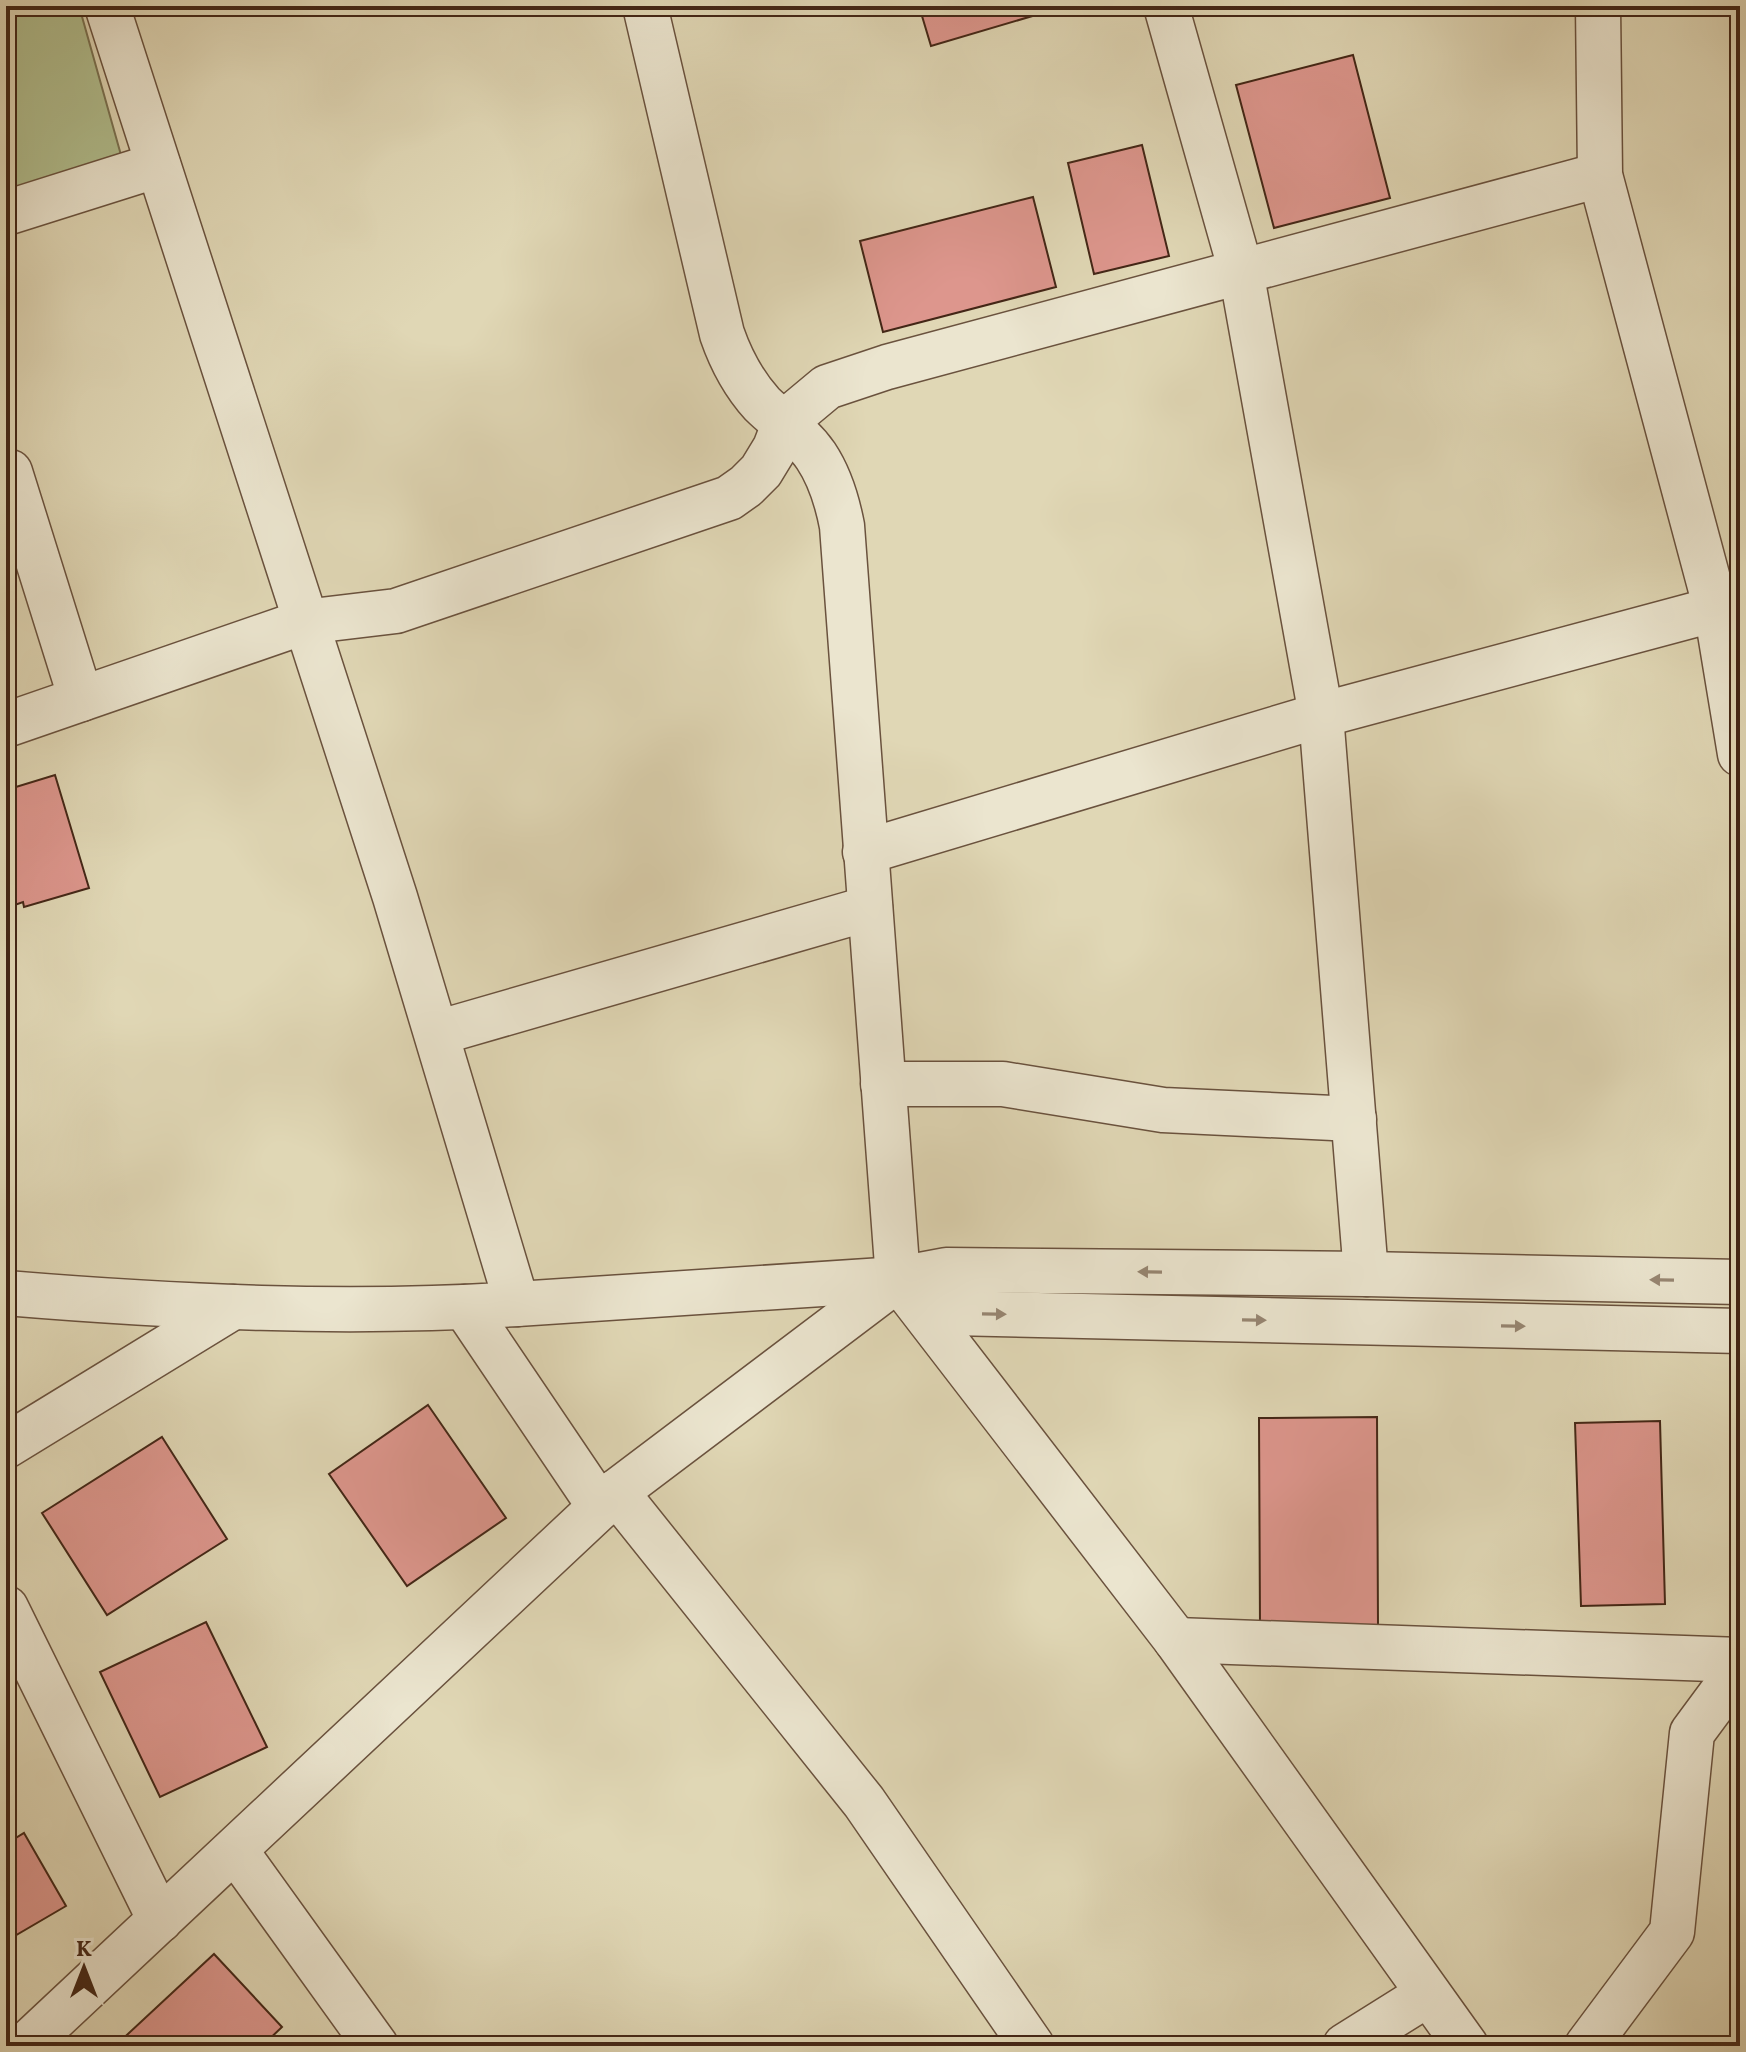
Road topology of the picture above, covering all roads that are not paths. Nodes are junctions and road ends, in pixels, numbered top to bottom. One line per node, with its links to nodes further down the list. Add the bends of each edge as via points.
1 (107, 6): 5 (street)
2 (645, 6): 9 (street, via 722,334 747,386)
3 (1166, 6): 8 (street)
4 (1598, 6): 6 (street)
5 (158, 165): 7 (street); 12 (street)
6 (1600, 175): 8 (street); 11 (street)
7 (6, 213)
8 (1241, 271): 9 (street, via 887,367 827,387); 14 (street)
9 (785, 422): 12 (street, via 761,471 729,498 396,611); 17 (street, via 815,455 837,499)
10 (6, 473): 13 (street, via 10,472)
11 (1728, 608): 14 (street); 16 (street)
12 (304, 622): 13 (street); 19 (street)
13 (81, 699): 15 (street)
14 (1321, 715): 17 (street); 21 (street)
15 (6, 725)
16 (1740, 754)
17 (865, 852): 18 (street)
18 (870, 908): 19 (street); 20 (street)
19 (437, 1033): 26 (street)
20 (883, 1084): 21 (street, via 1003,1084 1163,1110); 23 (street)
21 (1354, 1119): 22 (street)
22 (1366, 1274): 23 (street, one-way to 23, via 946,1270); 24 (street, one-way to 22)
23 (898, 1279): 26 (street); 29 (street, one-way to 29, via 951,1313); 31 (street); 33 (street)
24 (1740, 1282)
25 (8, 1285): 27 (street)
26 (517, 1304): 28 (street)
27 (233, 1307): 28 (street); 30 (street)
28 (465, 1307): 31 (street)
29 (1740, 1331)
30 (6, 1446)
31 (608, 1500): 36 (street); 41 (street, via 864,1802)
32 (6, 1608): 37 (street)
33 (1176, 1640): 34 (street); 38 (street)
34 (1740, 1660)
35 (1740, 1668): 44 (street, via 1692,1733 1672,1932)
36 (235, 1850): 37 (street); 40 (street)
37 (160, 1920): 39 (street)
38 (1428, 1994): 42 (street); 43 (street)
39 (25, 2046)
40 (376, 2046)
41 (1032, 2046)
42 (1345, 2046)
43 (1466, 2046)
44 (1587, 2046)

